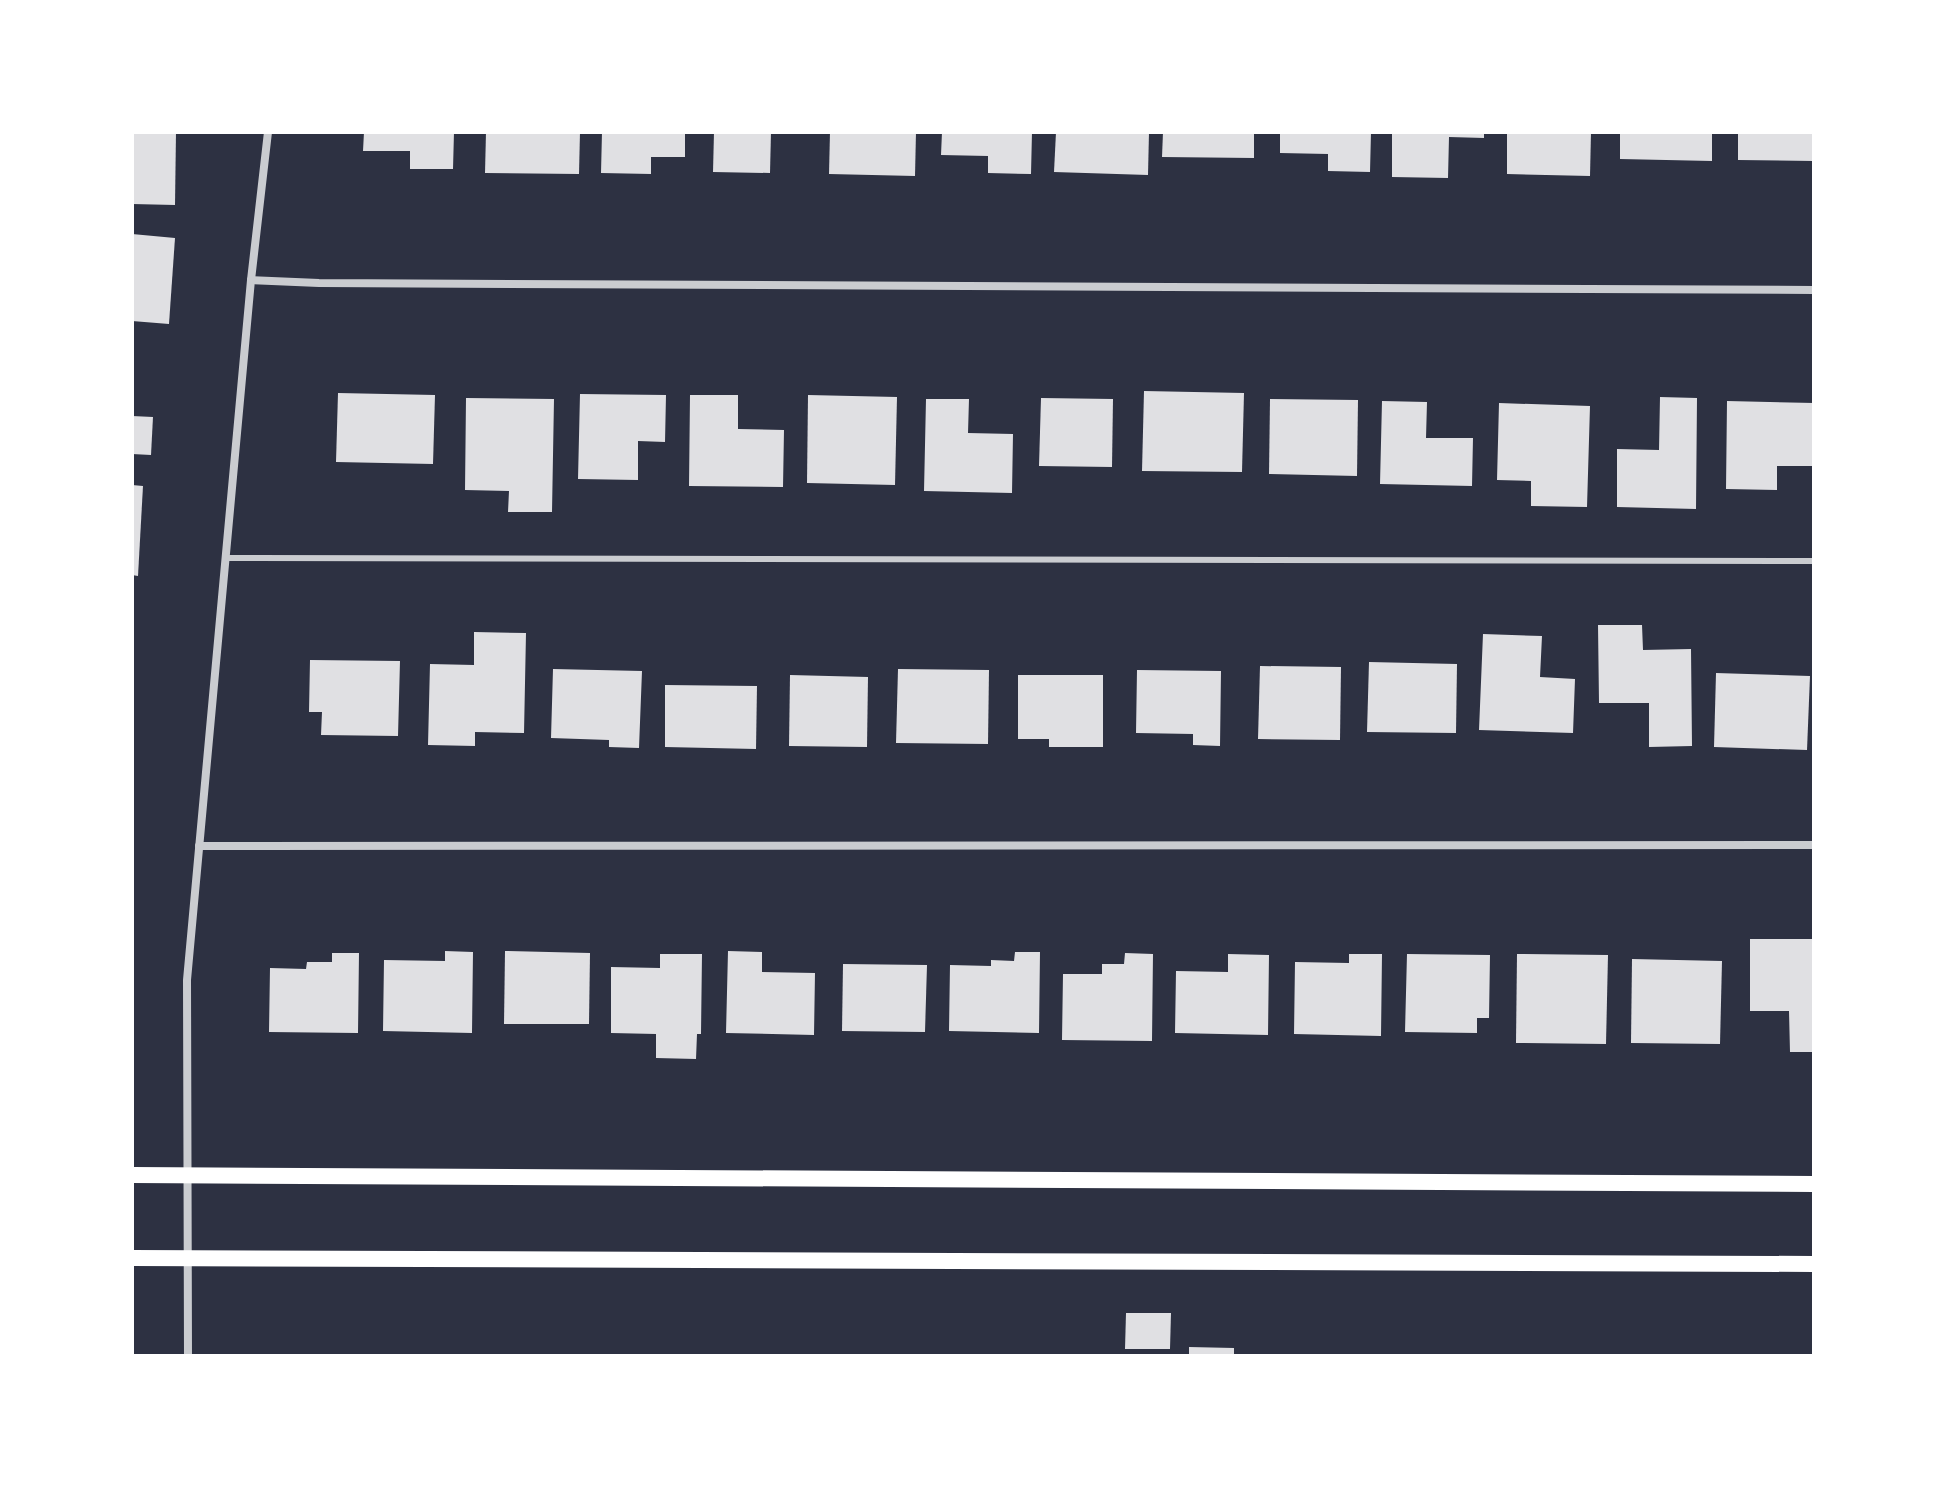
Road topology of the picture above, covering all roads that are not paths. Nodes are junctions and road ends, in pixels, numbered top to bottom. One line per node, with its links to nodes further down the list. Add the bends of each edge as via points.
1 (268, 132): 2 (street)
2 (251, 280): 3 (street); 4 (street)
3 (1814, 290)
4 (225, 558): 5 (lane); 7 (street)
5 (1814, 561)
6 (1814, 845): 7 (street)
7 (199, 846): 9 (street, via 187,980)
8 (132, 1175): 9 (main road)
9 (187, 1175): 10 (main road); 12 (street)
10 (1814, 1184)
11 (132, 1258): 12 (main road)
12 (189, 1258): 13 (main road); 14 (street)
13 (1814, 1264)
14 (188, 1356)

